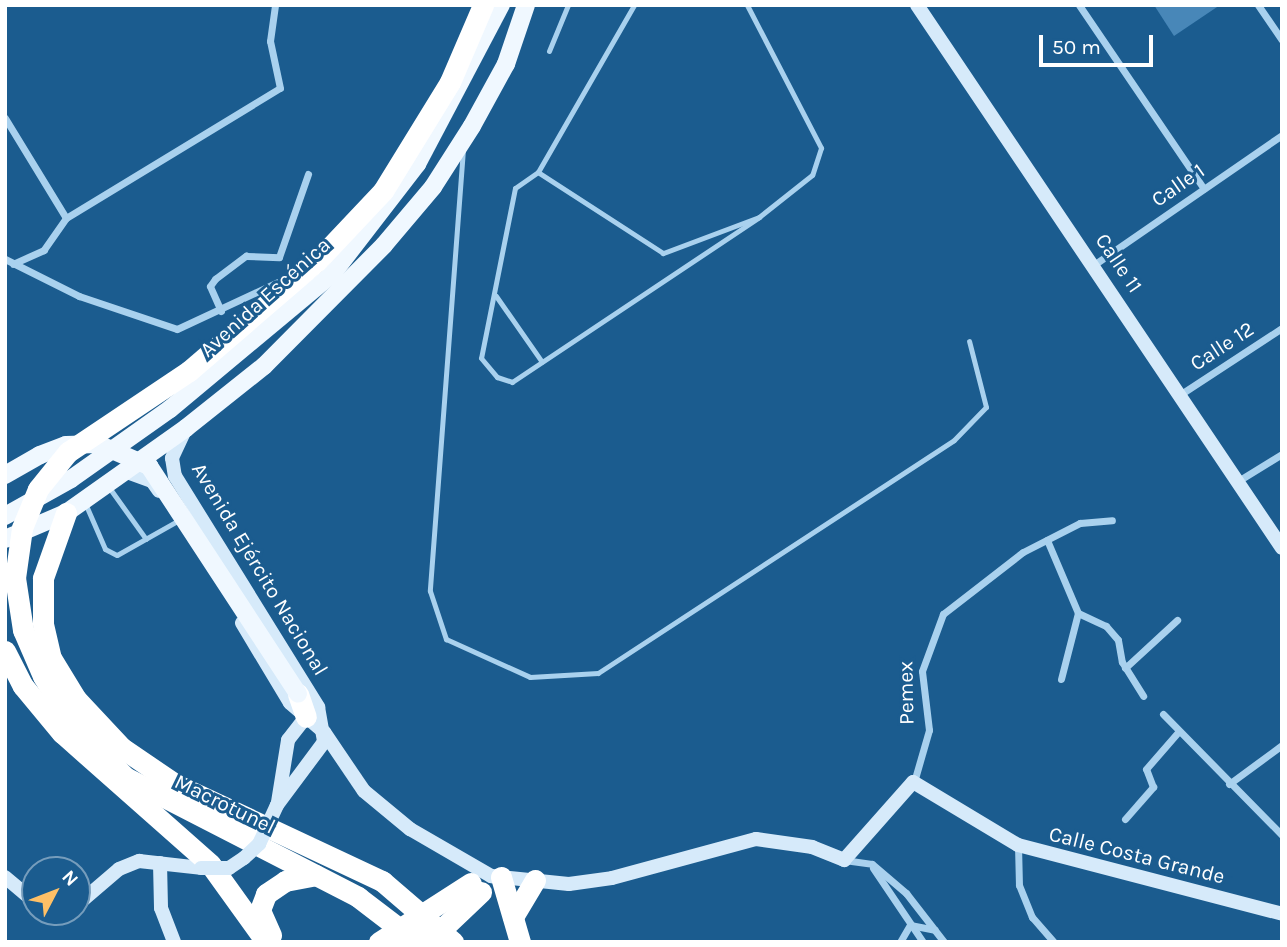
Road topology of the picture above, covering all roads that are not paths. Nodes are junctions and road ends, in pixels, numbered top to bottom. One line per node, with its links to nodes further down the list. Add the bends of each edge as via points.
1 (275, 5): 19 (street, via 270,41 280,88)
2 (483, 5): 60 (highway, Macrotunel, bridge, via 450,82 383,191 317,261 198,363 68,452 38,489 22,528 15,578 23,630 70,721)
3 (501, 5): 21 (main road, Avenida Escénica, via 457,99)
4 (526, 5): 15 (main road, via 506,64)
5 (568, 5): 12 (lane)
6 (634, 5): 16 (lane)
7 (747, 5): 20 (lane, via 821,148 811,175)
8 (917, 5): 24 (street, Calle 11)
9 (1079, 5): 18 (street)
10 (1258, 5): 11 (street)
11 (1282, 40)
12 (549, 51)
13 (5, 118): 19 (street)
14 (1282, 135): 18 (street, Calle 1)
15 (464, 139): 28 (lane, via 430,591 446,639 530,677 598,673 954,440 986,407); 31 (main road, via 384,245 264,366)
16 (538, 172): 20 (lane, via 663,253); 25 (lane, via 515,188)
17 (308, 174): 26 (street, via 279,257 246,256 210,286)
18 (1204, 189): 24 (street, Calle 1)
19 (66, 218): 23 (street, via 44,250)
20 (759, 218): 29 (lane)
21 (373, 225): 26 (street, via 353,229 317,260); 40 (main road, Avenida Escénica, via 333,273 170,409 71,480)
22 (5, 259): 23 (street)
23 (13, 264): 26 (street, via 79,296 177,329)
24 (1095, 264): 30 (street, Calle 11)
25 (495, 295): 29 (lane); 29 (lane, via 481,358 496,377 512,382)
26 (221, 312)
27 (1282, 328): 30 (street, Calle 12)
28 (969, 341)
29 (542, 362)
30 (1181, 394): 35 (street, Calle 11)
31 (186, 428): 33 (main road); 38 (street, Avenida Ejército Nacional, via 172,458)
32 (1282, 454): 35 (street)
33 (124, 471): 36 (main road); 41 (street, Avenida Ejército Nacional, via 152,481)
34 (5, 475): 52 (main road, bridge, via 81,443 115,448 149,466)
35 (1238, 481): 46 (street, Calle 11)
36 (106, 484): 37 (main road); 44 (lane)
37 (84, 500): 39 (main road); 44 (lane, via 110,554)
38 (196, 510): 41 (lane); 57 (street, Avenida Ejército Nacional, via 318,707)
39 (66, 513): 43 (main road); 87 (highway, via 43,578 43,624 51,658 76,699 122,748 175,784 382,881)
40 (5, 516)
41 (181, 519): 44 (lane); 55 (street, Avenida Ejército Nacional, via 290,704)
42 (1112, 520): 45 (street, Pemex, via 1080,523)
43 (5, 539)
44 (146, 539)
45 (1046, 540): 47 (street); 61 (street, Pemex, via 974,589 935,628 922,671 929,730)
46 (1282, 548)
47 (1078, 613): 50 (street, via 1106,626); 51 (street)
48 (1177, 620): 50 (street)
49 (5, 650): 59 (highway, via 23,686)
50 (1125, 668): 53 (street)
51 (1061, 679)
52 (298, 694): 55 (highway)
53 (1143, 696)
54 (1163, 715): 56 (street)
55 (306, 716): 57 (street, Avenida Ejército Nacional); 64 (street, via 288,740)
56 (1179, 731): 62 (street); 65 (street, via 1146,769 1153,787)
57 (324, 732): 64 (street, via 318,755); 74 (street, Avenida Ejército Nacional, via 364,791 410,829)
58 (1282, 745): 62 (street)
59 (102, 774): 60 (highway); 66 (highway)
60 (125, 777): 63 (highway, Macrotunel)
61 (914, 782): 68 (street, Calle Costa Grande); 69 (street, Pemex)
62 (1229, 784): 67 (street)
63 (158, 799): 66 (highway); 72 (highway, Macrotunel)
64 (277, 806): 70 (street, bridge, via 260,844 229,868)
65 (1125, 819)
66 (160, 821): 83 (highway, via 210,864)
67 (1282, 835)
68 (1018, 845): 78 (street, Calle Costa Grande); 92 (street, via 1019,885 1032,917)
69 (844, 860): 71 (street, Avenida Ejército Nacional); 75 (street, Avenida Ejército Nacional, via 812,847 756,839 612,878)
70 (160, 863): 77 (street, via 119,869); 82 (street, via 161,908)
71 (872, 864): 80 (street); 81 (street)
72 (315, 875): 84 (highway, via 285,881 267,894 260,910); 86 (highway, Macrotunel, via 358,897)
73 (5, 877): 76 (street)
74 (486, 880): 75 (street, Avenida Ejército Nacional); 79 (highway); 85 (highway, bridge); 86 (highway, bridge, via 444,927)
75 (535, 880): 79 (highway)
76 (21, 890)
77 (91, 893)
78 (1282, 914)
79 (513, 917): 88 (highway)
80 (910, 925): 81 (street); 89 (street); 90 (street)
81 (935, 930): 91 (street)
82 (174, 942)
83 (266, 942)
84 (277, 942)
85 (379, 942)
86 (415, 942)
87 (453, 942)
88 (520, 942)
89 (900, 942)
90 (923, 942)
91 (944, 942)
92 (1054, 942)

